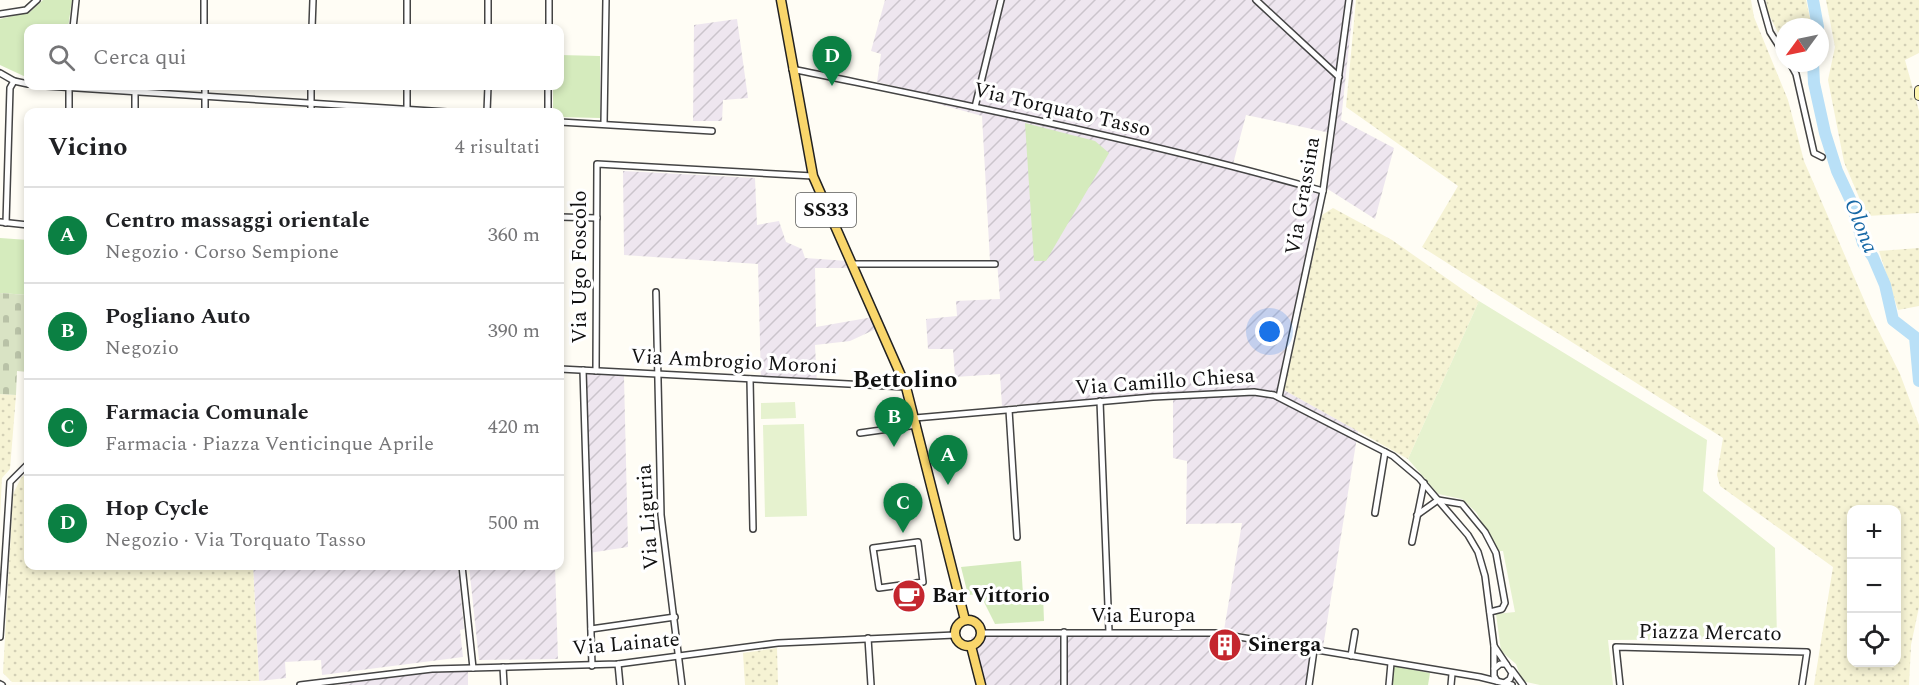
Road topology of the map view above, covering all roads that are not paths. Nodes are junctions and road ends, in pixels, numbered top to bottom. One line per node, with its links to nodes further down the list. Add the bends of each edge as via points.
1 (76, 0): 15 (street)
2 (204, 0): 16 (street)
3 (313, 0): 17 (street)
4 (407, 0): 18 (street)
5 (488, 0): 19 (street)
6 (549, 0): 20 (street)
7 (606, 0): 52 (street)
8 (782, 0): 22 (main road, SS33)
9 (1001, 0): 40 (street)
10 (1256, 0): 25 (street)
11 (1349, 0): 25 (street, Via Grassina)
12 (1761, 0): 21 (street)
13 (35, 3): 14 (street, via 26,10)
14 (0, 14)
15 (73, 24)
16 (204, 24)
17 (312, 24)
18 (407, 24)
19 (488, 24)
20 (549, 24)
21 (1775, 40)
22 (792, 69): 40 (street, Via Torquato Tasso); 57 (main road, SS33)
23 (1795, 72): 54 (street, via 1814,153)
24 (0, 73): 26 (street)
25 (1339, 77): 58 (street, Via Grassina)
26 (14, 81): 27 (street); 50 (street, via 10,88)
27 (24, 83)
28 (68, 90): 41 (street)
29 (113, 90): 36 (street)
30 (204, 90): 37 (street)
31 (311, 90): 39 (street)
32 (407, 90): 46 (street)
33 (488, 90): 47 (street)
34 (548, 90): 48 (street)
35 (1919, 90): 38 (street)
36 (135, 92): 37 (street); 42 (street)
37 (205, 95): 39 (street); 43 (street)
38 (1919, 96)
39 (311, 102): 44 (street); 45 (street)
40 (975, 107): 58 (street, Via Torquato Tasso, via 1235,165)
41 (69, 108)
42 (135, 108)
43 (205, 108)
44 (311, 108)
45 (375, 108)
46 (407, 108)
47 (487, 108)
48 (548, 108)
49 (0, 110): 50 (street)
50 (10, 111): 56 (street)
51 (564, 122): 52 (street)
52 (604, 123): 53 (street)
53 (712, 131)
54 (1822, 157)
55 (0, 165): 56 (street)
56 (8, 166): 61 (street)
57 (813, 176): 60 (street, Via Ugo Foscolo, via 597,164); 63 (main road, SS33)
58 (1323, 191): 72 (street, Via Grassina)
59 (564, 217): 60 (street)
60 (597, 218): 68 (street, Via Ugo Foscolo)
61 (3, 223): 62 (street)
62 (24, 225)
63 (851, 264): 64 (street); 71 (main road, SS33)
64 (995, 264)
65 (656, 292): 69 (street, Via Liguria)
66 (564, 369): 67 (street, Via Ambrogio Moroni)
67 (584, 370): 68 (street, Via Ambrogio Moroni); 91 (street)
68 (596, 371): 69 (street, Via Ambrogio Moroni)
69 (658, 374): 70 (street, Via Ambrogio Moroni); 89 (street, Via Liguria, via 661,515)
70 (750, 379): 71 (street, Via Ambrogio Moroni); 83 (street)
71 (906, 387): 75 (main road, SS33)
72 (1279, 397): 73 (street, Via Camillo Chiesa, via 1254,392); 77 (street, Via Camillo Chiesa)
73 (1100, 401): 74 (street, Via Camillo Chiesa); 93 (street)
74 (1009, 410): 75 (street, Via Camillo Chiesa); 84 (street)
75 (916, 422): 76 (street, Via Camillo Chiesa); 90 (main road, SS33)
76 (860, 433)
77 (1385, 452): 79 (street, Via Camillo Chiesa); 81 (street)
78 (24, 468): 97 (street, via 10,482)
79 (1424, 483): 80 (street, Via Camillo Chiesa); 82 (street)
80 (1438, 500): 82 (street); 88 (street, Via Camillo Chiesa, via 1478,552); 88 (street, via 1462,504 1492,545 1505,603 1502,609)
81 (1375, 513)
82 (1418, 515): 85 (street)
83 (753, 529)
84 (1017, 537)
85 (1412, 542)
86 (462, 570): 109 (street)
87 (879, 588): 87 (street, via 923,582 918,542 873,548)
88 (1490, 612): 100 (street, Via Camillo Chiesa)
89 (675, 617): 91 (street); 102 (street, Via Liguria)
90 (965, 620): 95 (main road, via 976,622); 96 (main road, via 956,627)
91 (591, 629): 107 (street)
92 (1064, 632): 93 (street, Via Europa); 95 (street, Via Europa); 121 (street)
93 (1109, 632): 101 (street, Via Europa, via 1215,633)
94 (1355, 632): 103 (street)
95 (982, 633): 99 (main road)
96 (955, 635): 98 (street, Via Lainate); 99 (main road, via 961,644)
97 (0, 637)
98 (868, 638): 102 (street, Via Lainate, via 778,642); 119 (street)
99 (971, 646): 120 (main road)
100 (1494, 646): 106 (street, Via Camillo Chiesa); 110 (street, Via Camillo Chiesa)
101 (1314, 650): 103 (street, Via Europa); 122 (street)
102 (680, 656): 105 (street, Via Lainate); 118 (street, Via Liguria)
103 (1351, 656): 104 (street, Via Europa)
104 (1392, 663): 112 (street, Via Europa); 123 (street)
105 (618, 664): 107 (street, Via Lainate); 117 (street)
106 (1506, 664): 110 (street); 111 (street)
107 (592, 666): 108 (street, Via Lainate)
108 (503, 667): 109 (street, Via Lainate); 116 (street)
109 (473, 668): 115 (street, Via Lainate, via 432,669)
110 (1494, 670): 113 (street); 114 (street)
111 (1512, 670): 114 (street, via 1510,679); 126 (street)
112 (1452, 674): 113 (street, Via Europa); 124 (street)
113 (1480, 677): 114 (street, Via Europa)
114 (1500, 682): 125 (street, Via Europa)
115 (300, 685)
116 (504, 685)
117 (620, 685)
118 (682, 685)
119 (871, 685)
120 (981, 685)
121 (1064, 685)
122 (1309, 685)
123 (1389, 685)
124 (1451, 685)
125 (1512, 685)
126 (1523, 685)
127 (1620, 685): 128 (street, Piazza Mercato, via 1616,647 1807,652)
128 (1802, 685)

